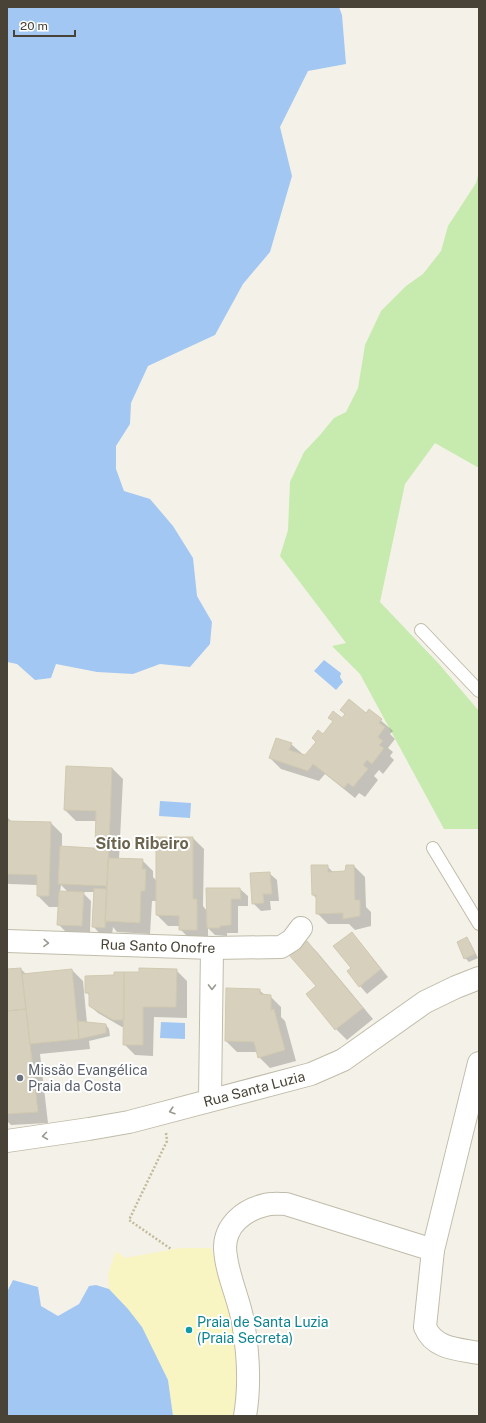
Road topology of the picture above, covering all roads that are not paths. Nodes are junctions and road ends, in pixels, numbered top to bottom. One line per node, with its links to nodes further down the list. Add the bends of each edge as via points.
1 (421, 630): 2 (lane)
2 (479, 691)
3 (433, 848): 4 (lane)
4 (479, 924)
5 (300, 928): 7 (street, Rua Santo Onofre, via 292,940 281,947)
6 (7, 941): 7 (street, Rua Santo Onofre, one-way to 7)
7 (212, 948): 10 (street, one-way to 10)
8 (479, 978): 10 (street, Rua Santa Luzia, via 426,1002 326,1069)
9 (479, 1063): 12 (street)
10 (210, 1100): 11 (street, Rua Santa Luzia, one-way to 11, via 164,1114 90,1130)
11 (7, 1141)
12 (434, 1250): 13 (street, via 425,1327 428,1334 436,1342 447,1347); 14 (street, via 286,1204 266,1204 249,1210 236,1220 228,1232 225,1248 243,1320 247,1352)
13 (479, 1353)
14 (245, 1416)

